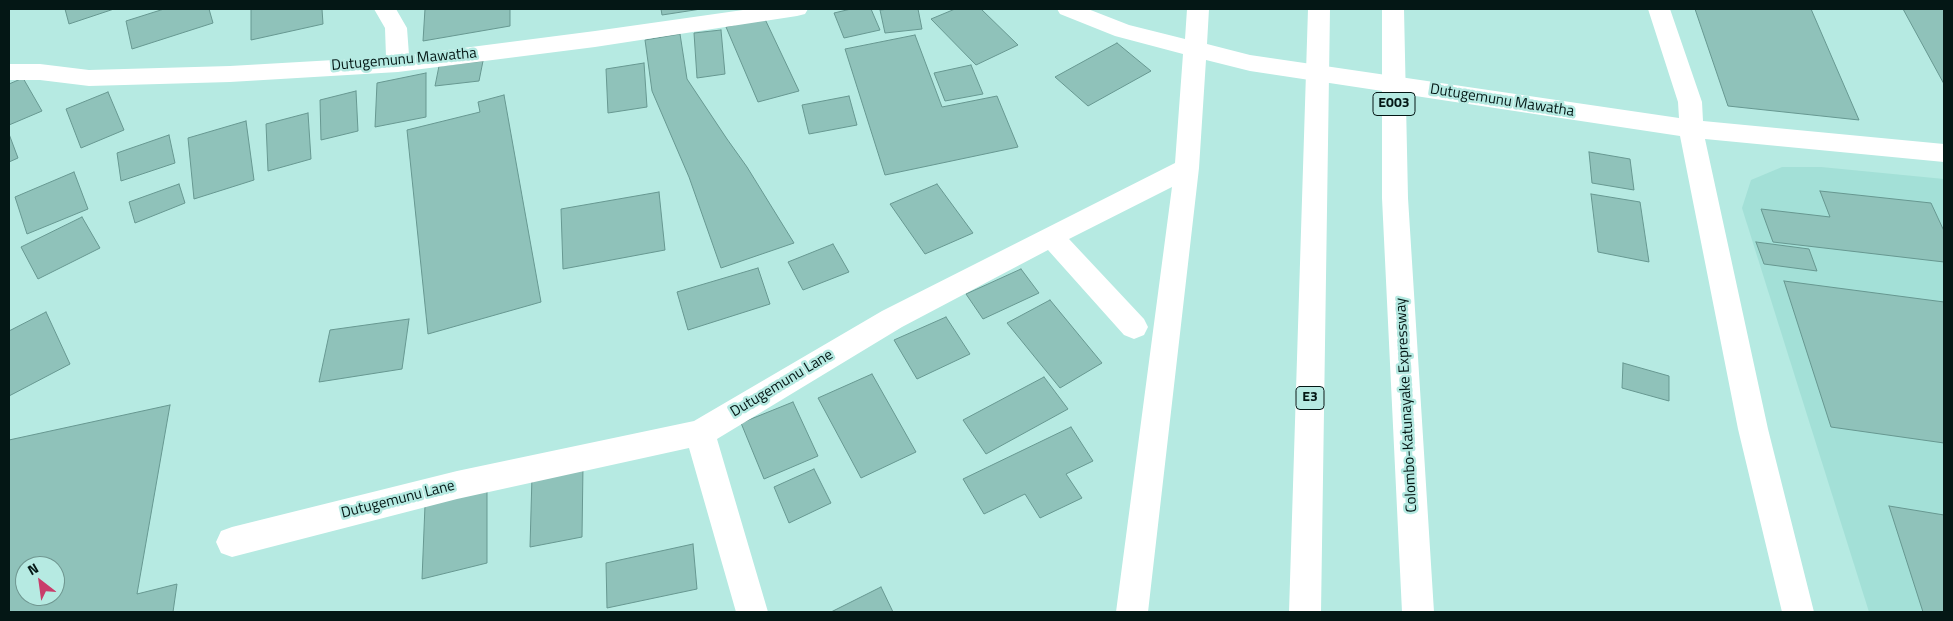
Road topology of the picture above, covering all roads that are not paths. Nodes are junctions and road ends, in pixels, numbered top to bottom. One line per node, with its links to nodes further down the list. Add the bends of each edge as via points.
1 (385, 9): 10 (main road, via 396,28)
2 (797, 9): 8 (main road, Dutugemunu Mawatha)
3 (1068, 9): 9 (main road, Dutugemunu Mawatha, via 1123,31)
4 (1198, 9): 9 (main road)
5 (1319, 9): 21 (main road, E3)
6 (1394, 9): 22 (main road, Colombo-Katunayake Expressway / E003, via 1395,198)
7 (1659, 9): 12 (main road, via 1690,102)
8 (773, 10): 10 (main road, Dutugemunu Mawatha)
9 (1194, 50): 12 (main road, Dutugemunu Mawatha, via 1250,63); 14 (main road)
10 (398, 64): 11 (main road, Dutugemunu Mawatha, via 89,78)
11 (9, 72)
12 (1691, 129): 13 (main road, Dutugemunu Mawatha); 23 (main road, via 1753,430)
13 (1944, 153)
14 (1187, 168): 15 (main road, Dutugemunu Lane); 20 (main road)
15 (1051, 236): 16 (main road); 17 (main road, Dutugemunu Lane, via 892,319)
16 (1134, 327)
17 (700, 433): 18 (main road, Dutugemunu Lane, via 456,485); 19 (main road)
18 (232, 542)
19 (752, 612)
20 (1132, 612)
21 (1305, 612)
22 (1418, 612)
23 (1798, 612)

